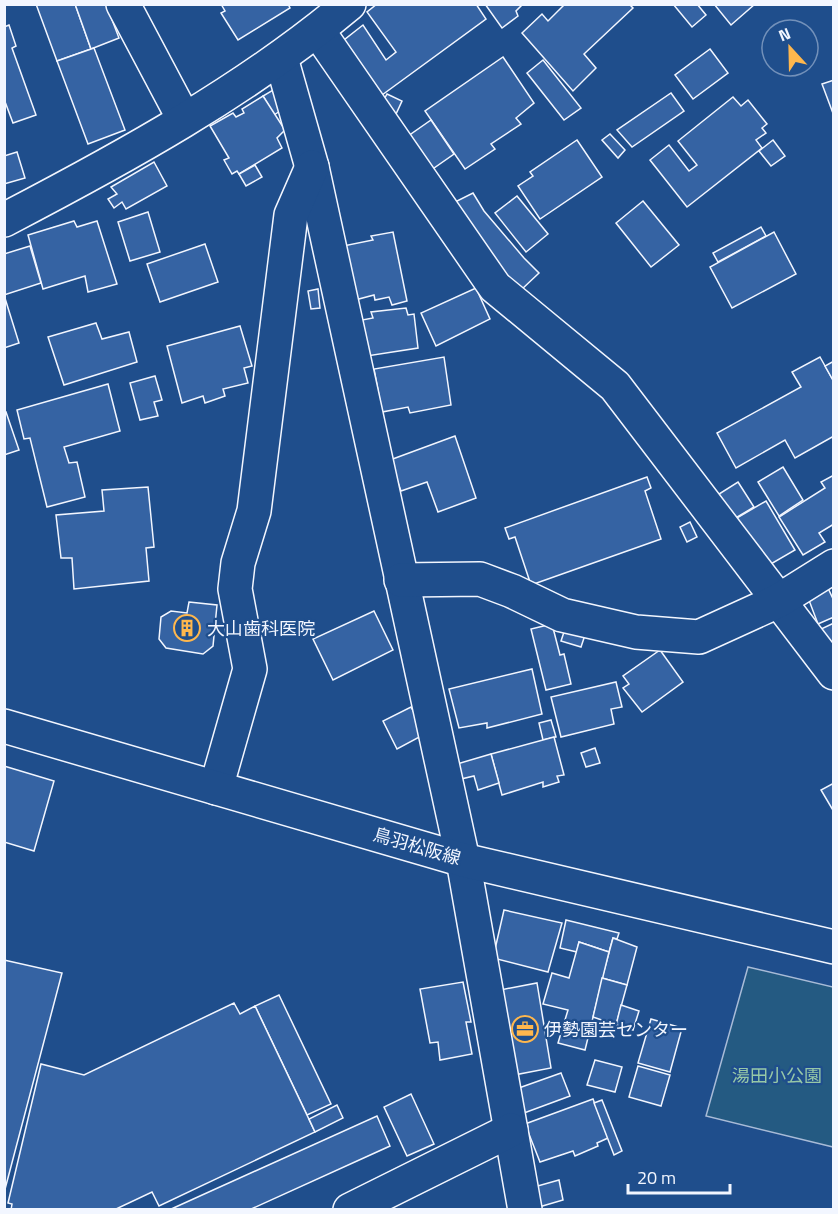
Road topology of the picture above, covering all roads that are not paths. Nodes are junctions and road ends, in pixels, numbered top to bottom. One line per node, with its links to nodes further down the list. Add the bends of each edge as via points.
1 (123, 4): 5 (street)
2 (349, 4): 3 (street)
3 (318, 31): 4 (street); 10 (street, via 495,287 615,386)
4 (281, 58): 5 (street); 6 (street)
5 (184, 119): 7 (street)
6 (312, 167): 9 (street); 13 (street, via 291,215 254,511 238,564 235,590 250,669)
7 (4, 220)
8 (834, 566): 10 (street)
9 (401, 580): 10 (street, via 480,579 562,615 636,632 699,638); 14 (street)
10 (778, 602): 11 (street)
11 (834, 673)
12 (4, 726): 13 (street, 鳥羽松阪線)
13 (216, 788): 14 (street, 鳥羽松阪線)
14 (463, 860): 15 (street, 鳥羽松阪線); 16 (street)
15 (834, 947)
16 (511, 1130): 17 (street); 18 (street)
17 (350, 1209)
18 (525, 1209)

